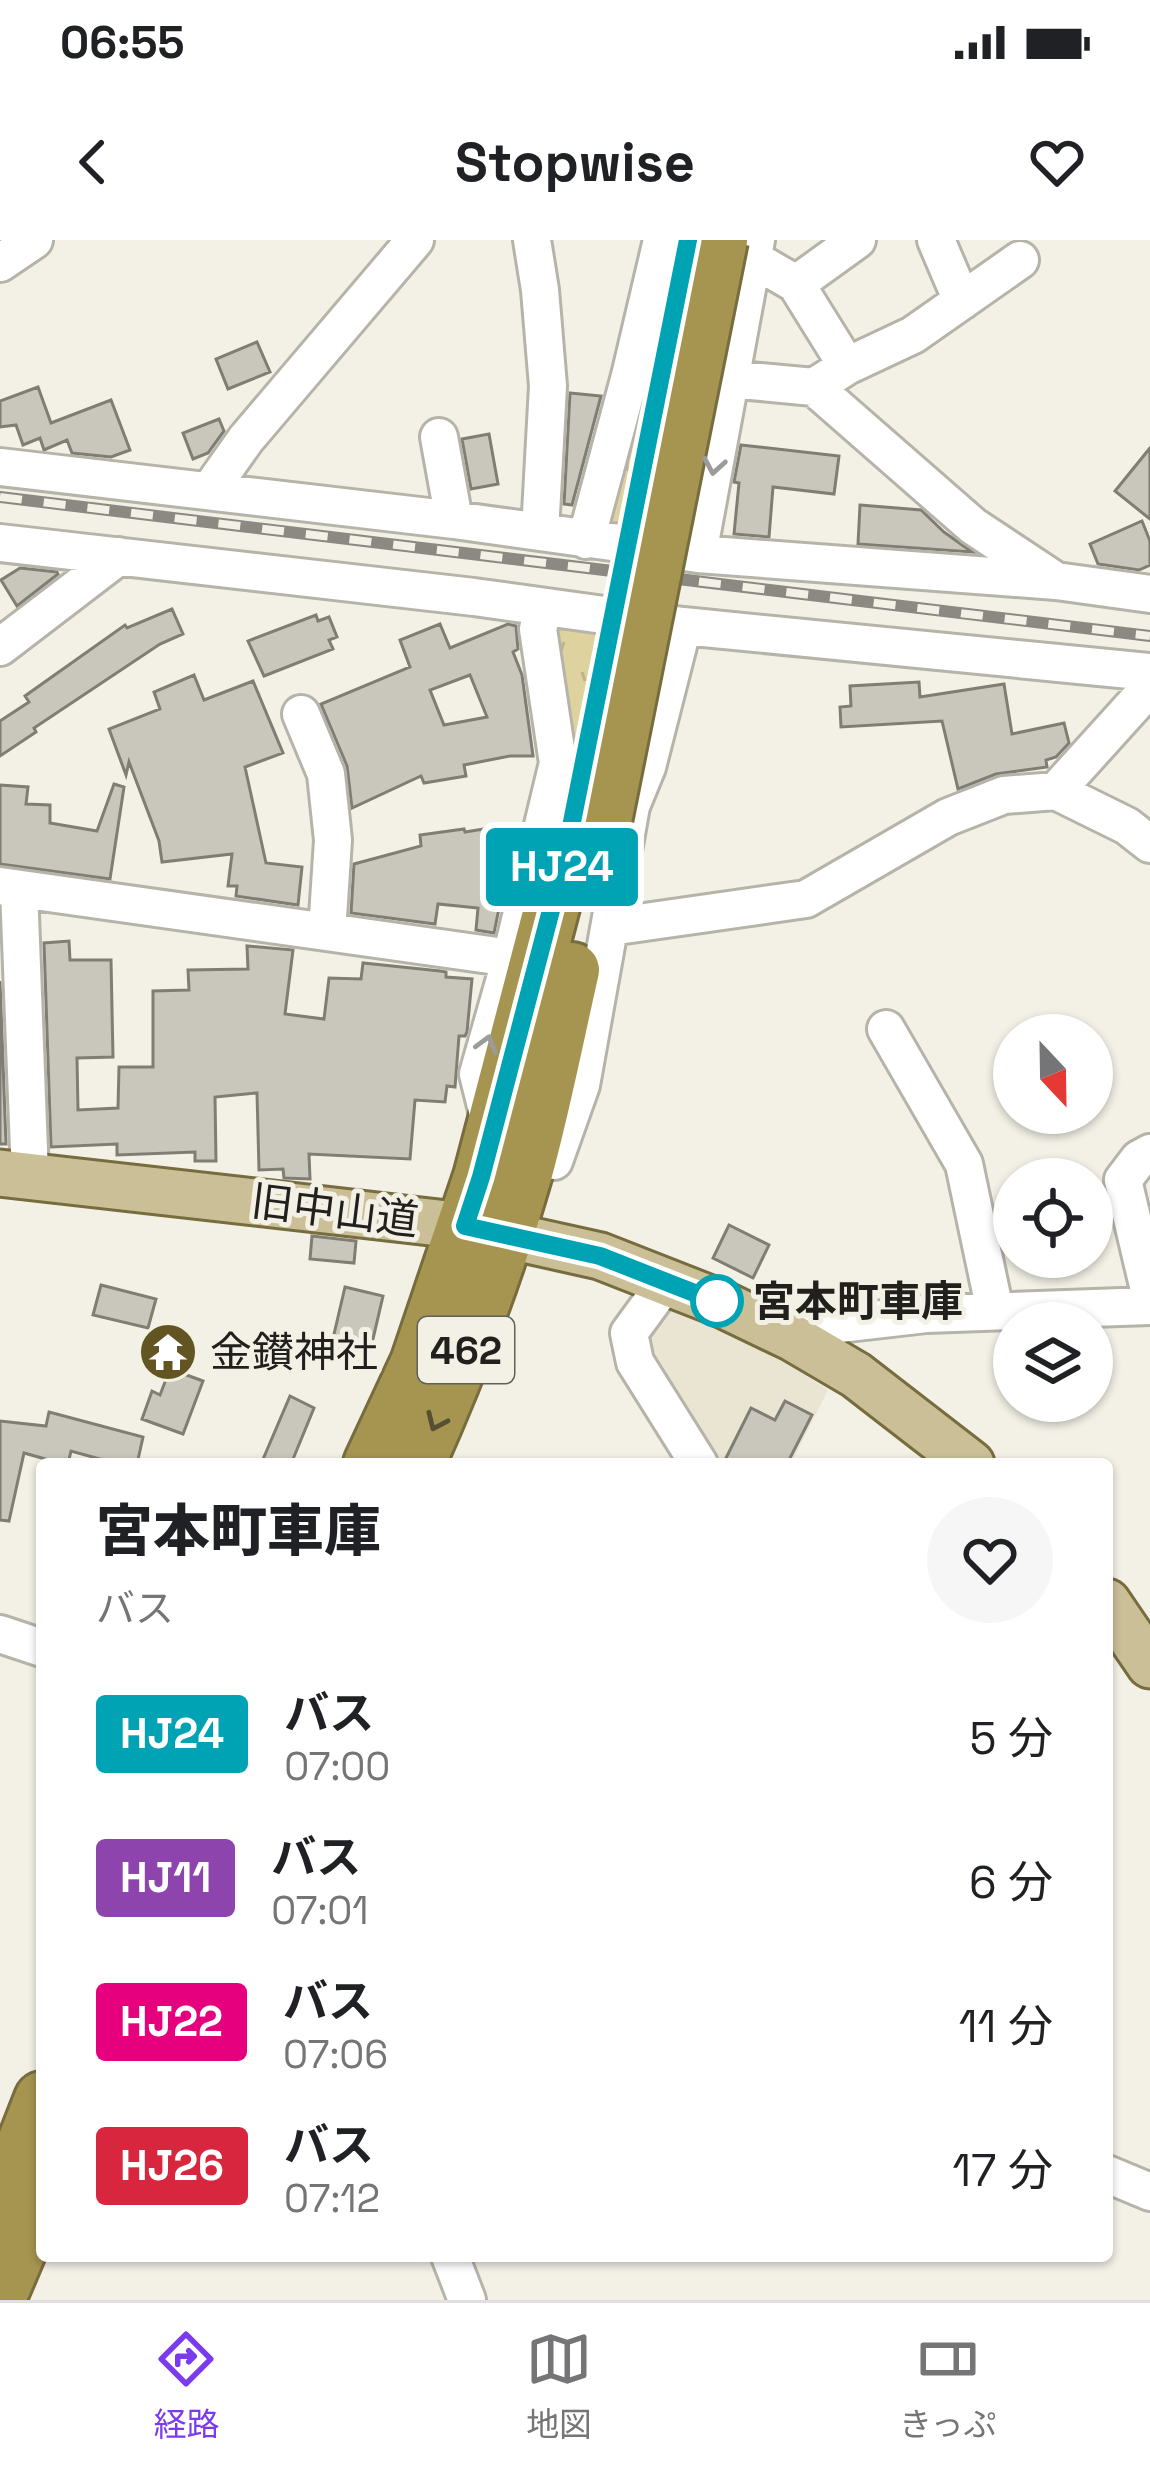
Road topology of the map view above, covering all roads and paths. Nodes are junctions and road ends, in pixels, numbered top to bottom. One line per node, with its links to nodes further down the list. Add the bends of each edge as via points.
1 (34, 240): 10 (street)
2 (415, 240): 18 (street)
3 (532, 240): 20 (street, via 548,386)
4 (662, 240): 21 (street)
5 (688, 240): 35 (highway, 462)
6 (857, 240): 11 (street)
7 (936, 240): 12 (street)
8 (743, 246): 11 (street); 14 (street); 35 (highway, 462, bridge)
9 (1021, 260): 12 (street)
10 (0, 262)
11 (796, 284): 13 (street)
12 (962, 301): 13 (street)
13 (848, 366): 15 (street)
14 (729, 379): 15 (street); 23 (street, one-way to 23)
15 (814, 387): 25 (street, via 973,526)
16 (439, 437): 19 (street)
17 (0, 467): 18 (street)
18 (210, 490): 19 (street)
19 (454, 520): 20 (street)
20 (539, 532): 21 (street)
21 (586, 540): 23 (street)
22 (0, 543): 24 (street)
23 (698, 554): 25 (street)
24 (119, 556): 27 (street); 29 (street)
25 (1056, 580): 26 (street)
26 (1150, 595)
27 (544, 607): 28 (street); 39 (street, via 538,629 558,763)
28 (683, 626): 30 (street); 37 (street, via 631,806)
29 (0, 647)
30 (1150, 672)
31 (1150, 688): 33 (street)
32 (301, 714): 38 (street, via 326,774 333,840)
33 (1056, 791): 34 (street); 37 (street, via 1004,795 948,817 806,899)
34 (1150, 844)
35 (580, 859): 41 (highway, 462)
36 (9, 888): 38 (street); 43 (street)
37 (610, 927): 41 (street, via 581,1085 554,1161)
38 (327, 932): 39 (street)
39 (512, 958): 41 (street, one-way to 39, via 478,1074)
40 (886, 1029): 47 (street, via 964,1164)
41 (511, 1142): 44 (highway, 462)
42 (1150, 1153): 46 (street, via 1123,1180)
43 (15, 1174): 44 (main road, 旧中山道)
44 (486, 1230): 45 (main road, 旧中山道); 52 (highway, 462); 53 (highway, 462, one-way to 53, via 457,1376)
45 (667, 1281): 51 (main road, 旧中山道); 54 (street, via 629,1334 635,1362)
46 (1150, 1294)
47 (993, 1302)
48 (1150, 1306): 49 (street)
49 (1113, 1307)
50 (993, 1311): 51 (street, via 814,1327)
51 (793, 1338): 55 (main road, 旧中山道)
52 (374, 1458)
53 (420, 1458)
54 (695, 1458)
55 (962, 1458)
56 (1113, 1614): 59 (main road)
57 (0, 1634): 58 (street)
58 (36, 1646)
59 (1150, 1665)
60 (36, 2114): 63 (highway)
61 (1113, 2177): 62 (street)
62 (1150, 2192)
63 (0, 2206)
64 (36, 2209): 66 (highway)
65 (452, 2262): 67 (street)
66 (0, 2294)
67 (467, 2300)

